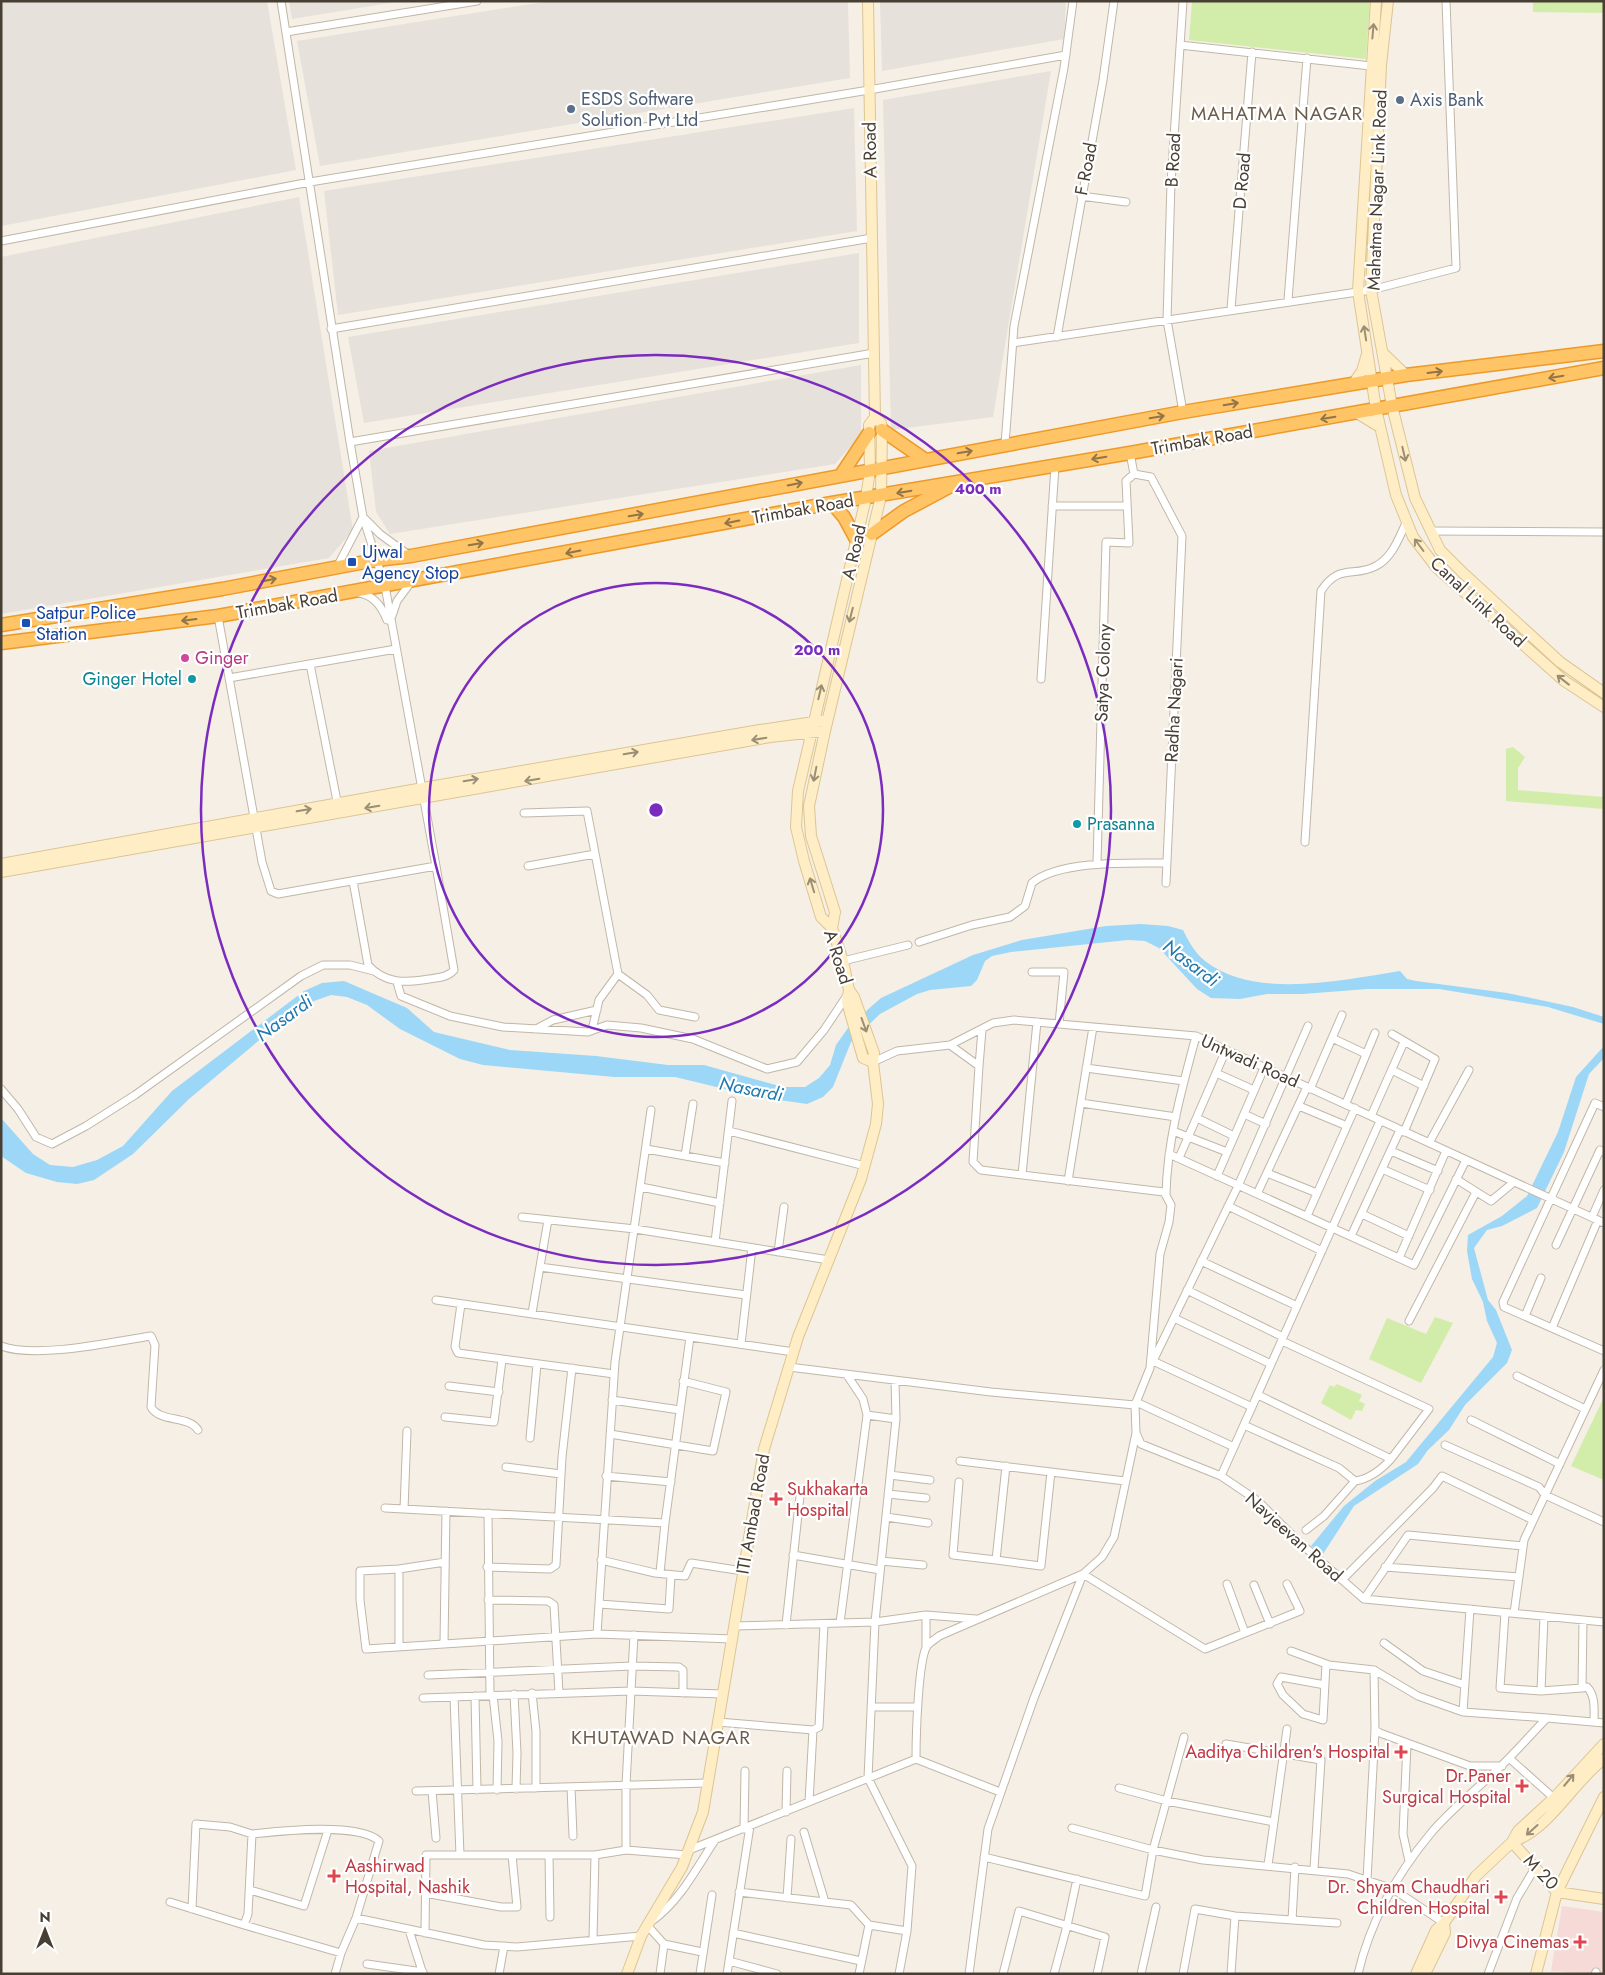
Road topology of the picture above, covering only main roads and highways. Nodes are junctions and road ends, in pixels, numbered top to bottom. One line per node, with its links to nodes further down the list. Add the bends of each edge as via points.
1 (1604, 351): 3 (highway, Trimbak Road, one-way to 1, via 1406,375)
2 (1604, 368): 5 (highway, Trimbak Road, one-way to 5)
3 (924, 459): 4 (highway, Trimbak Road); 4 (highway, via 875,432)
4 (841, 475): 9 (highway, Trimbak Road, one-way to 4, via 410,556)
5 (963, 481): 6 (highway, Trimbak Road, one-way to 6); 7 (highway, via 904,511)
6 (832, 503): 8 (highway); 10 (highway, Trimbak Road, one-way to 10, via 218,616)
7 (872, 534)
8 (857, 540)
9 (1, 625)
10 (1, 643)

